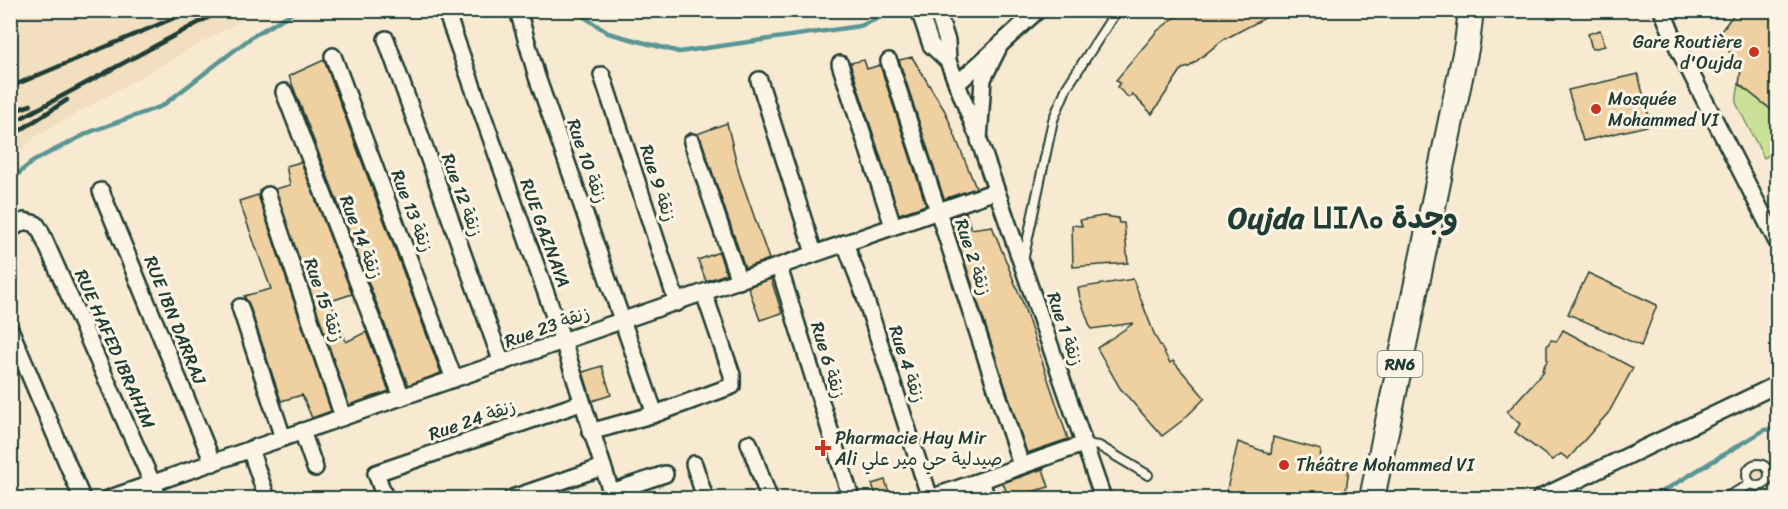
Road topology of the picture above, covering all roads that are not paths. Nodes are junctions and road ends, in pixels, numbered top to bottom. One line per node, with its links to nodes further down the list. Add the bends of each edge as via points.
1 (919, 10): 15 (street, via 931,45)
2 (937, 10): 15 (street, via 947,41)
3 (1038, 10): 12 (street)
4 (1117, 10): 32 (lane, via 1067,87 1053,120)
5 (1471, 10): 11 (main road, RN6)
6 (1482, 10): 11 (main road, RN6)
7 (1662, 10): 30 (street)
8 (519, 14): 38 (street, Rue 10 زنقة)
9 (447, 17): 40 (street, RUE GAZNAYA)
10 (386, 39): 41 (street, Rue 12 زنقة)
11 (1467, 44): 76 (main road, RN6)
12 (999, 46): 19 (street); 21 (street, via 983,79)
13 (333, 56): 42 (street, Rue 13 زنقة)
14 (889, 61): 26 (street, Rue 2 زنقة)
15 (948, 61): 19 (street, Rue زنقة 1)
16 (840, 64): 27 (street)
17 (603, 75): 36 (street, Rue 9 زنقة)
18 (759, 80): 31 (street)
19 (957, 84): 21 (street, Rue زنقة 1)
20 (284, 92): 44 (street, Rue 14 زنقة)
21 (979, 140): 23 (street, Rue زنقة 1)
22 (692, 142): 34 (street)
23 (996, 190): 26 (street, Rue 23 زنقة); 32 (street, Rue زنقة 1)
24 (101, 191): 54 (street, RUE IBN DARRAJ)
25 (268, 195): 47 (street, Rue 15 زنقة)
26 (938, 211): 27 (street, Rue 23 زنقة); 56 (street, Rue 2 زنقة)
27 (893, 226): 29 (street, Rue 23 زنقة)
28 (10, 230): 63 (street, RUE HAFED IBRAHIM, via 24,221 36,224 40,230)
29 (845, 243): 31 (street, Rue 23 زنقة); 73 (street, Rue 4 زنقة)
30 (1778, 244)
31 (814, 253): 33 (street, Rue 23 زنقة)
32 (1023, 265): 52 (street, Rue زنقة 1)
33 (779, 267): 34 (street, Rue 23 زنقة); 72 (street, Rue 6 زنقة)
34 (739, 281): 35 (street, Rue 23 زنقة)
35 (704, 293): 36 (street, Rue 23 زنقة); 46 (street, via 732,386)
36 (677, 303): 38 (street, Rue 23 زنقة)
37 (240, 307): 50 (street)
38 (622, 321): 40 (street, Rue 23 زنقة); 46 (street, Rue 10 زنقة)
39 (10, 329): 66 (street)
40 (563, 341): 41 (street, Rue 23 زنقة); 45 (street, RUE GAZNAYA)
41 (502, 363): 42 (street, Rue 23 زنقة)
42 (454, 379): 44 (street, Rue 23 زنقة)
43 (1778, 384): 77 (street)
44 (402, 397): 47 (street, Rue 23 زنقة)
45 (581, 403): 49 (street, RUE GAZNAYA); 65 (street, Rue 24 زنقة, via 376,473)
46 (655, 414): 49 (street)
47 (343, 417): 48 (street, Rue 23 زنقة)
48 (302, 431): 50 (street, Rue 23 زنقة); 58 (street)
49 (590, 432): 57 (street, RUE GAZNAYA)
50 (283, 438): 53 (street, Rue 23 زنقة)
51 (749, 443): 71 (street)
52 (1084, 444): 56 (street); 60 (lane, via 1099,446); 75 (street, Rue زنقة 1)
53 (250, 449): 54 (street, Rue 23 زنقة); 68 (street)
54 (213, 463): 63 (street, Rue 23 زنقة)
55 (694, 464): 70 (street)
56 (1021, 465): 61 (street)
57 (603, 467): 64 (street, RUE GAZNAYA); 69 (street)
58 (315, 468)
59 (665, 474): 64 (street)
60 (1148, 475)
61 (982, 482): 73 (street); 74 (street)
62 (1751, 484): 78 (lane)
63 (156, 491): 67 (street, Rue 23 زنقة)
64 (612, 495)
65 (384, 496)
66 (82, 498)
67 (110, 498)
68 (267, 498)
69 (512, 498)
70 (705, 498)
71 (769, 498)
72 (851, 498)
73 (930, 498)
74 (986, 498)
75 (1103, 498)
76 (1372, 498)
77 (1540, 498)
78 (1724, 498)

